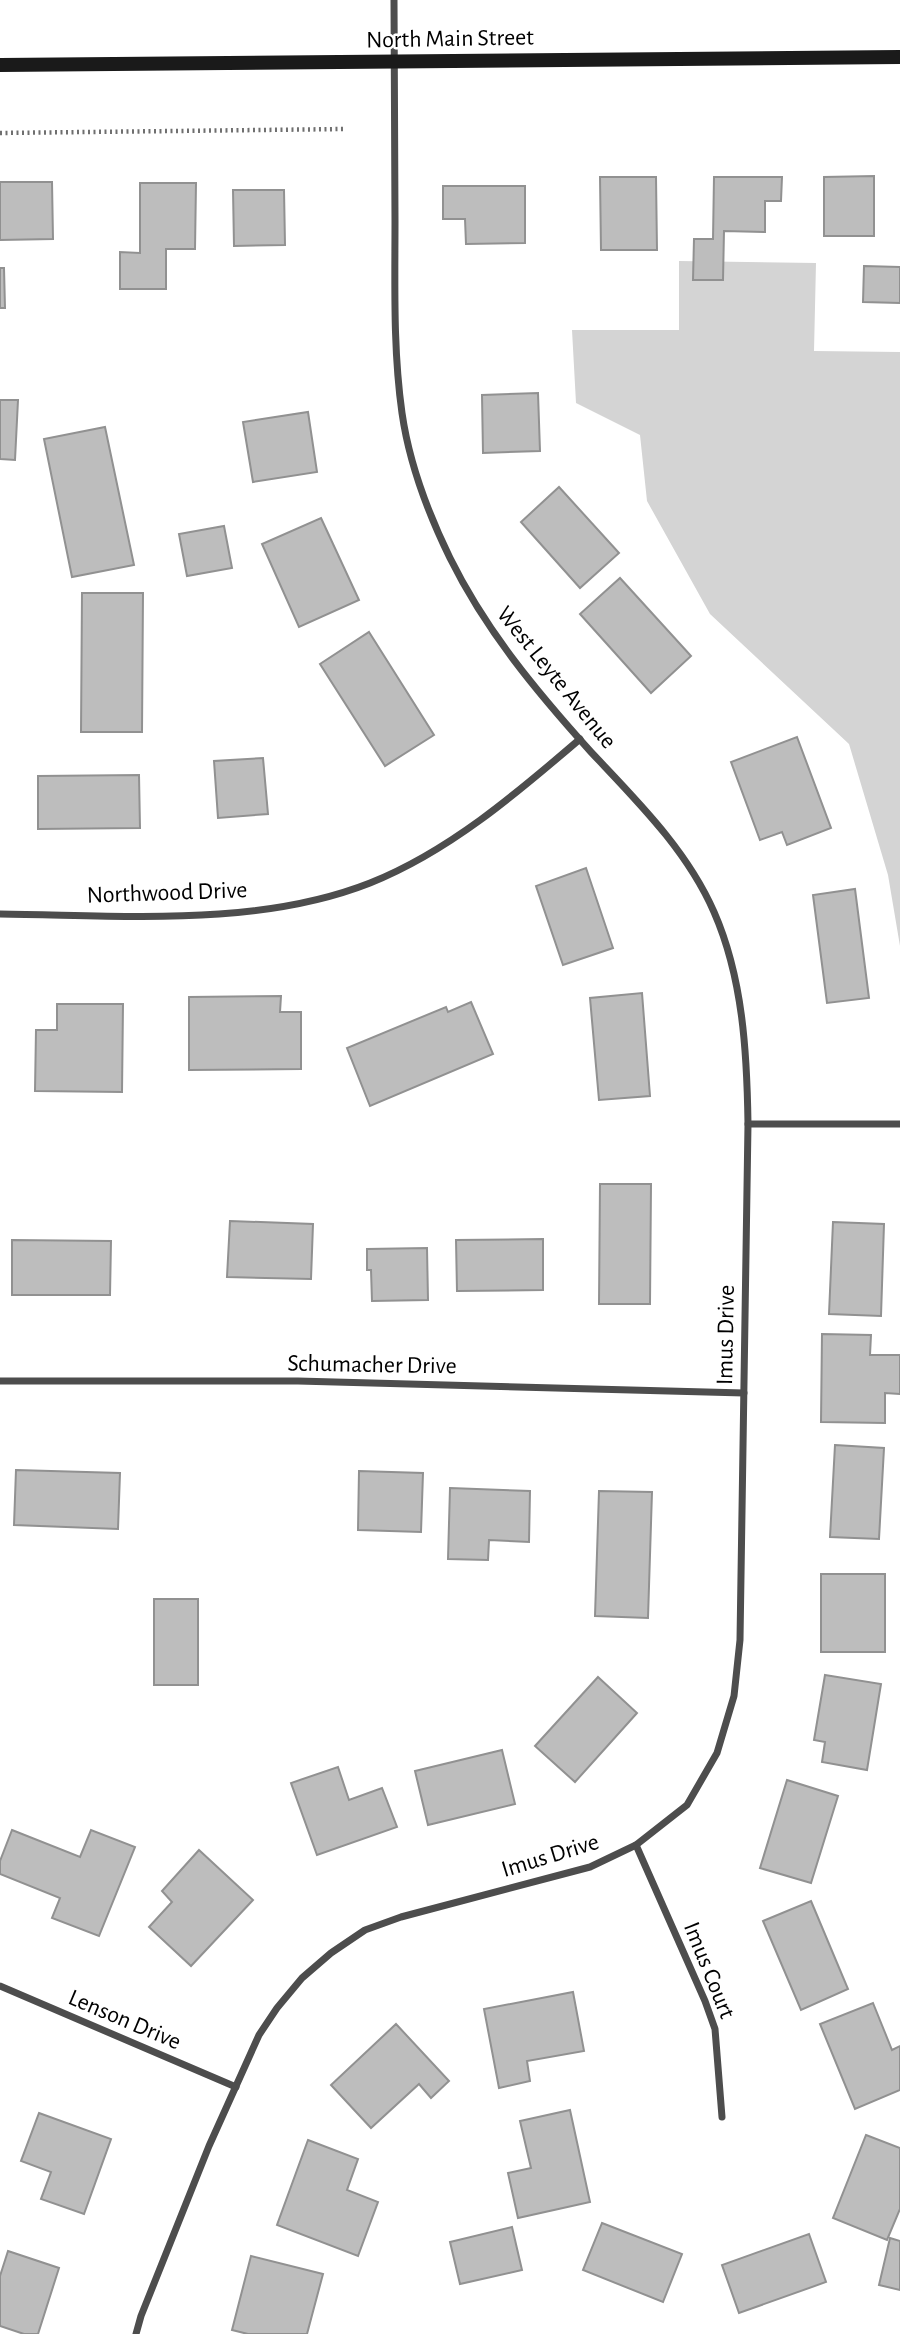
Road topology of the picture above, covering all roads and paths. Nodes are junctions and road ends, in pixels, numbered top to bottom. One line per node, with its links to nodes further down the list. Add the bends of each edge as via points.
1 (394, 0): 3 (street, West Leyte Avenue)
2 (900, 57): 3 (main road, North Main Street)
3 (395, 62): 4 (main road, North Main Street); 7 (street, West Leyte Avenue, via 396,337 402,414 419,484 477,609 512,659)
4 (0, 65)
5 (346, 129): 6 (path)
6 (0, 133)
7 (580, 739): 8 (street, Northwood Drive, via 473,825 370,883 316,899 248,911); 9 (street, West Leyte Avenue, via 681,854 715,913 740,1003 747,1054)
8 (0, 914)
9 (748, 1124): 10 (street); 12 (street, Imus Drive)
10 (900, 1124)
11 (0, 1381): 12 (street, Schumacher Drive, via 298,1381)
12 (744, 1393): 13 (street, Imus Drive, via 740,1640 734,1696 717,1753 687,1805)
13 (636, 1845): 15 (street, Imus Drive, via 590,1867 365,1930 331,1952 285,1998 259,2035); 16 (street, Imus Court, via 715,2029)
14 (0, 1986): 15 (street, Lenson Drive)
15 (236, 2087): 17 (street, Imus Drive)
16 (722, 2117)
17 (136, 2334)

